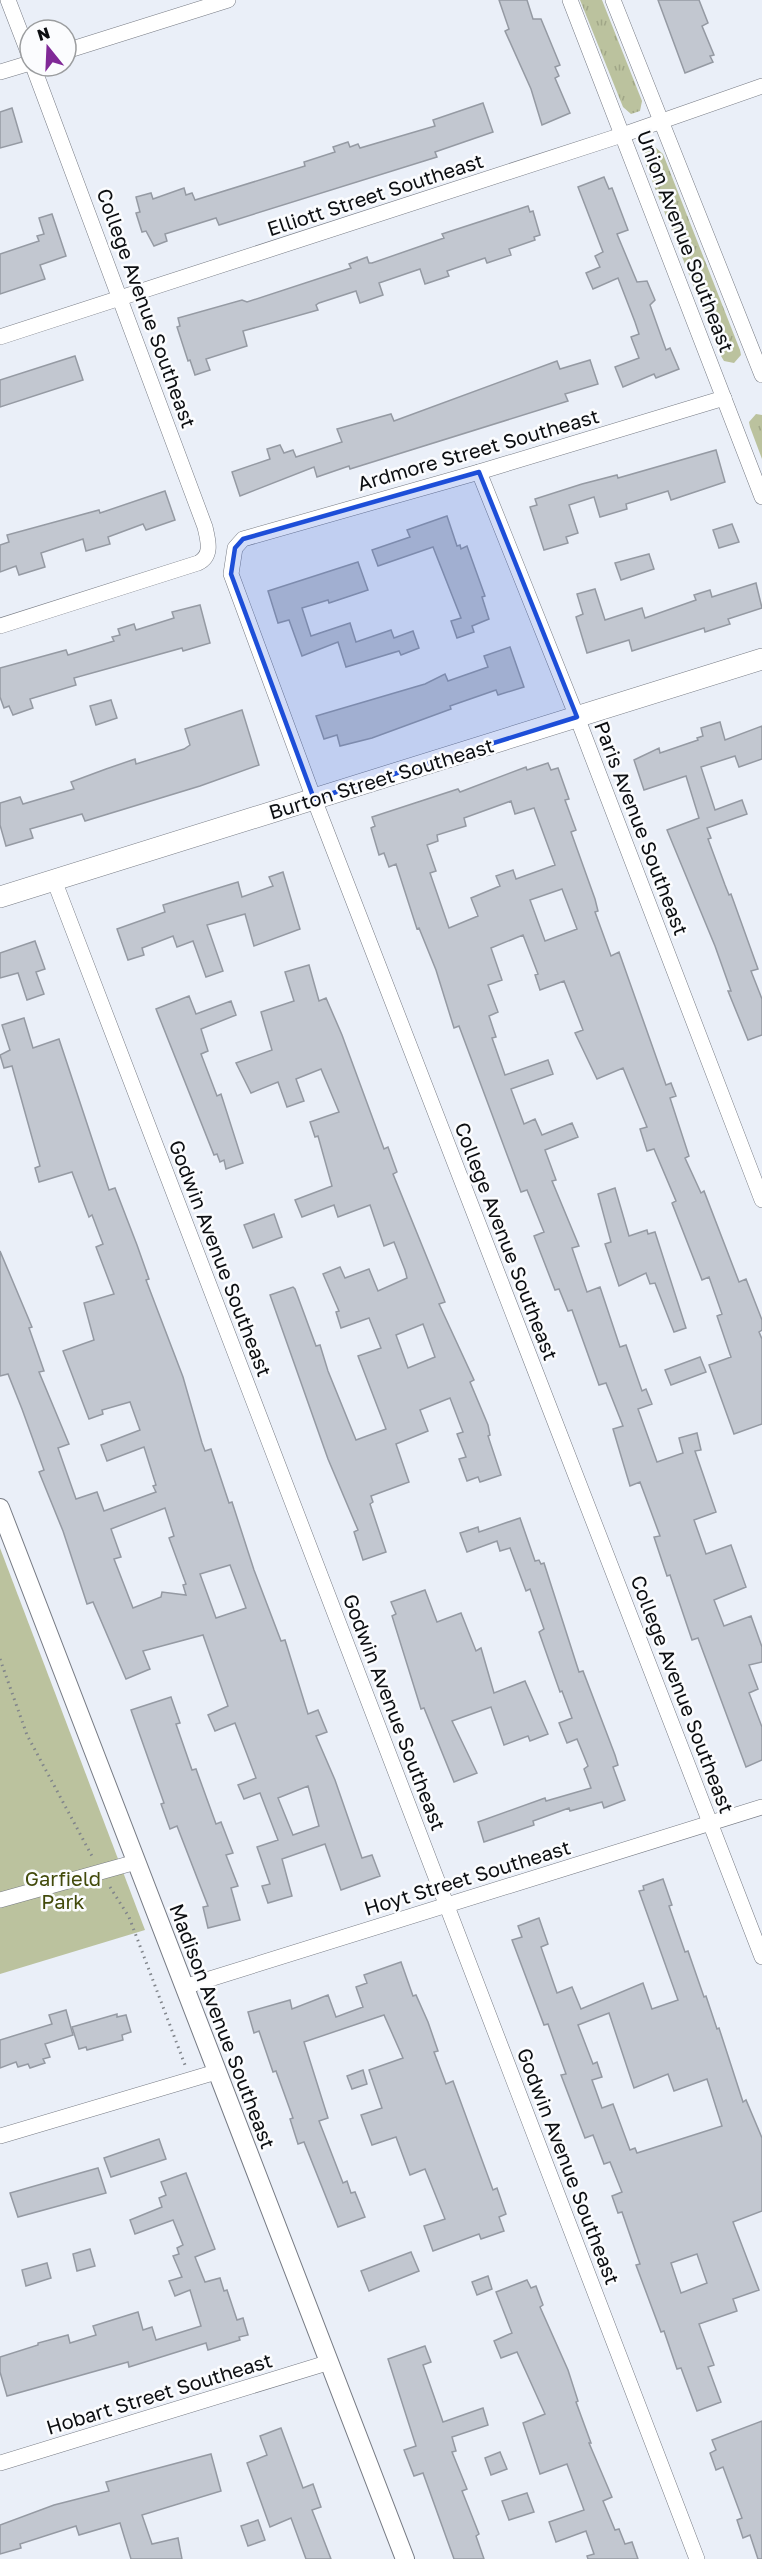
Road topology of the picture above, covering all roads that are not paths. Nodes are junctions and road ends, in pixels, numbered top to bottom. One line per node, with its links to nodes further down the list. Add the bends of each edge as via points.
1 (8, 0): 5 (street)
2 (228, 0): 6 (street)
3 (570, 0): 12 (street, Union Avenue Southeast)
4 (613, 0): 11 (street)
5 (18, 26)
6 (78, 47)
7 (18, 67): 8 (street)
8 (0, 72)
9 (38, 78): 13 (street, College Avenue Southeast)
10 (762, 86): 11 (street, Elliott Street Southeast)
11 (661, 122): 12 (street, Elliott Street Southeast); 15 (street)
12 (622, 135): 13 (street, Elliott Street Southeast); 16 (street, Union Avenue Southeast)
13 (122, 298): 14 (street, Elliott Street Southeast); 20 (street, College Avenue Southeast, via 207,534 207,554 198,563)
14 (0, 337)
15 (762, 375)
16 (724, 398): 17 (street, Ardmore Street Southeast); 18 (street, Union Avenue Southeast)
17 (479, 472): 19 (street, Ardmore Street Southeast); 22 (street, Paris Avenue Southeast)
18 (762, 497)
19 (243, 539): 23 (street, College Avenue Southeast, via 235,548 231,574)
20 (0, 626)
21 (762, 659): 22 (main road, Burton Street Southeast)
22 (577, 717): 23 (main road, Burton Street Southeast); 26 (street, Paris Avenue Southeast)
23 (314, 799): 24 (main road, Burton Street Southeast); 29 (street, College Avenue Southeast)
24 (54, 880): 25 (main road, Burton Street Southeast); 32 (street, Godwin Avenue Southeast)
25 (0, 897)
26 (762, 1200)
27 (0, 1508): 30 (street, Madison Avenue Southeast)
28 (762, 1807): 29 (street, Hoyt Street Southeast)
29 (711, 1822): 32 (street, Hoyt Street Southeast); 33 (street, College Avenue Southeast)
30 (136, 1862): 31 (street); 34 (street, Madison Avenue Southeast)
31 (0, 1900)
32 (446, 1906): 34 (street, Hoyt Street Southeast); 40 (street, Godwin Avenue Southeast)
33 (762, 1957)
34 (184, 1987): 35 (street, Madison Avenue Southeast)
35 (216, 2072): 36 (street); 37 (street, Madison Avenue Southeast)
36 (0, 2136)
37 (330, 2362): 38 (street, Hobart Street Southeast); 39 (street, Madison Avenue Southeast)
38 (0, 2463)
39 (405, 2559)
40 (698, 2559)

